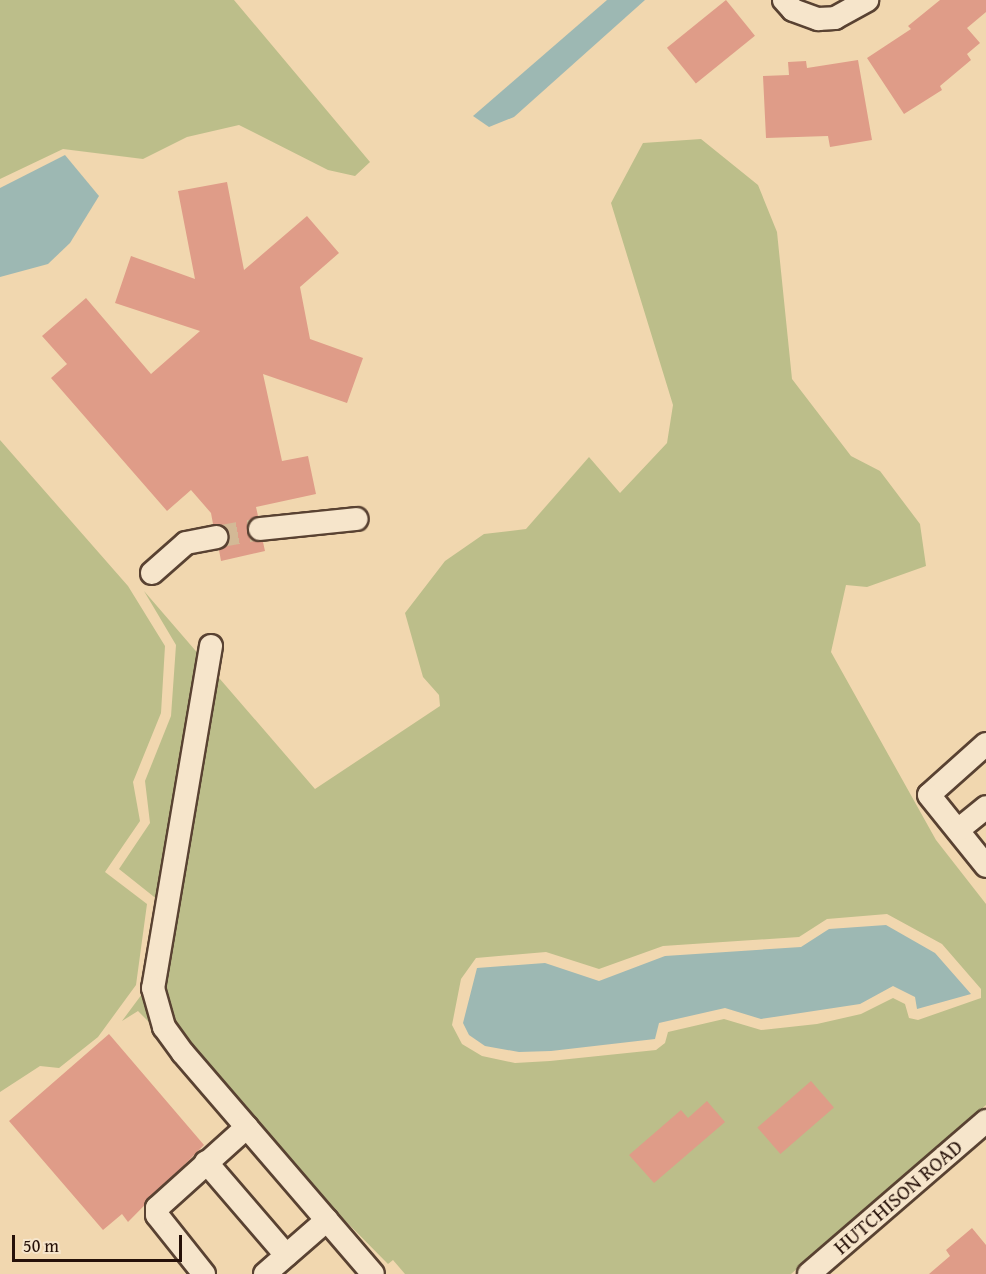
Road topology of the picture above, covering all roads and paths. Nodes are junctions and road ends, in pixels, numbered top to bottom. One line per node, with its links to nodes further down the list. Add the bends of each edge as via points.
1 (784, 0): 2 (street, via 794,10 818,19 835,18)
2 (867, 0)
3 (356, 519): 4 (street)
4 (260, 529)
5 (216, 537): 6 (street, via 186,543)
6 (152, 573)
7 (211, 646): 13 (street, via 153,988 164,1027)
8 (986, 744): 10 (street, via 929,795)
9 (986, 807): 10 (street)
10 (958, 830): 11 (street)
11 (986, 866)
12 (986, 1121): 20 (street, HUTCHISON ROAD)
13 (247, 1127): 14 (street); 15 (street)
14 (206, 1162): 16 (street); 17 (street, via 157,1208 157,1215)
15 (327, 1220): 16 (street); 19 (street)
16 (286, 1255): 18 (street)
17 (204, 1274)
18 (265, 1274)
19 (373, 1274)
20 (809, 1274)

